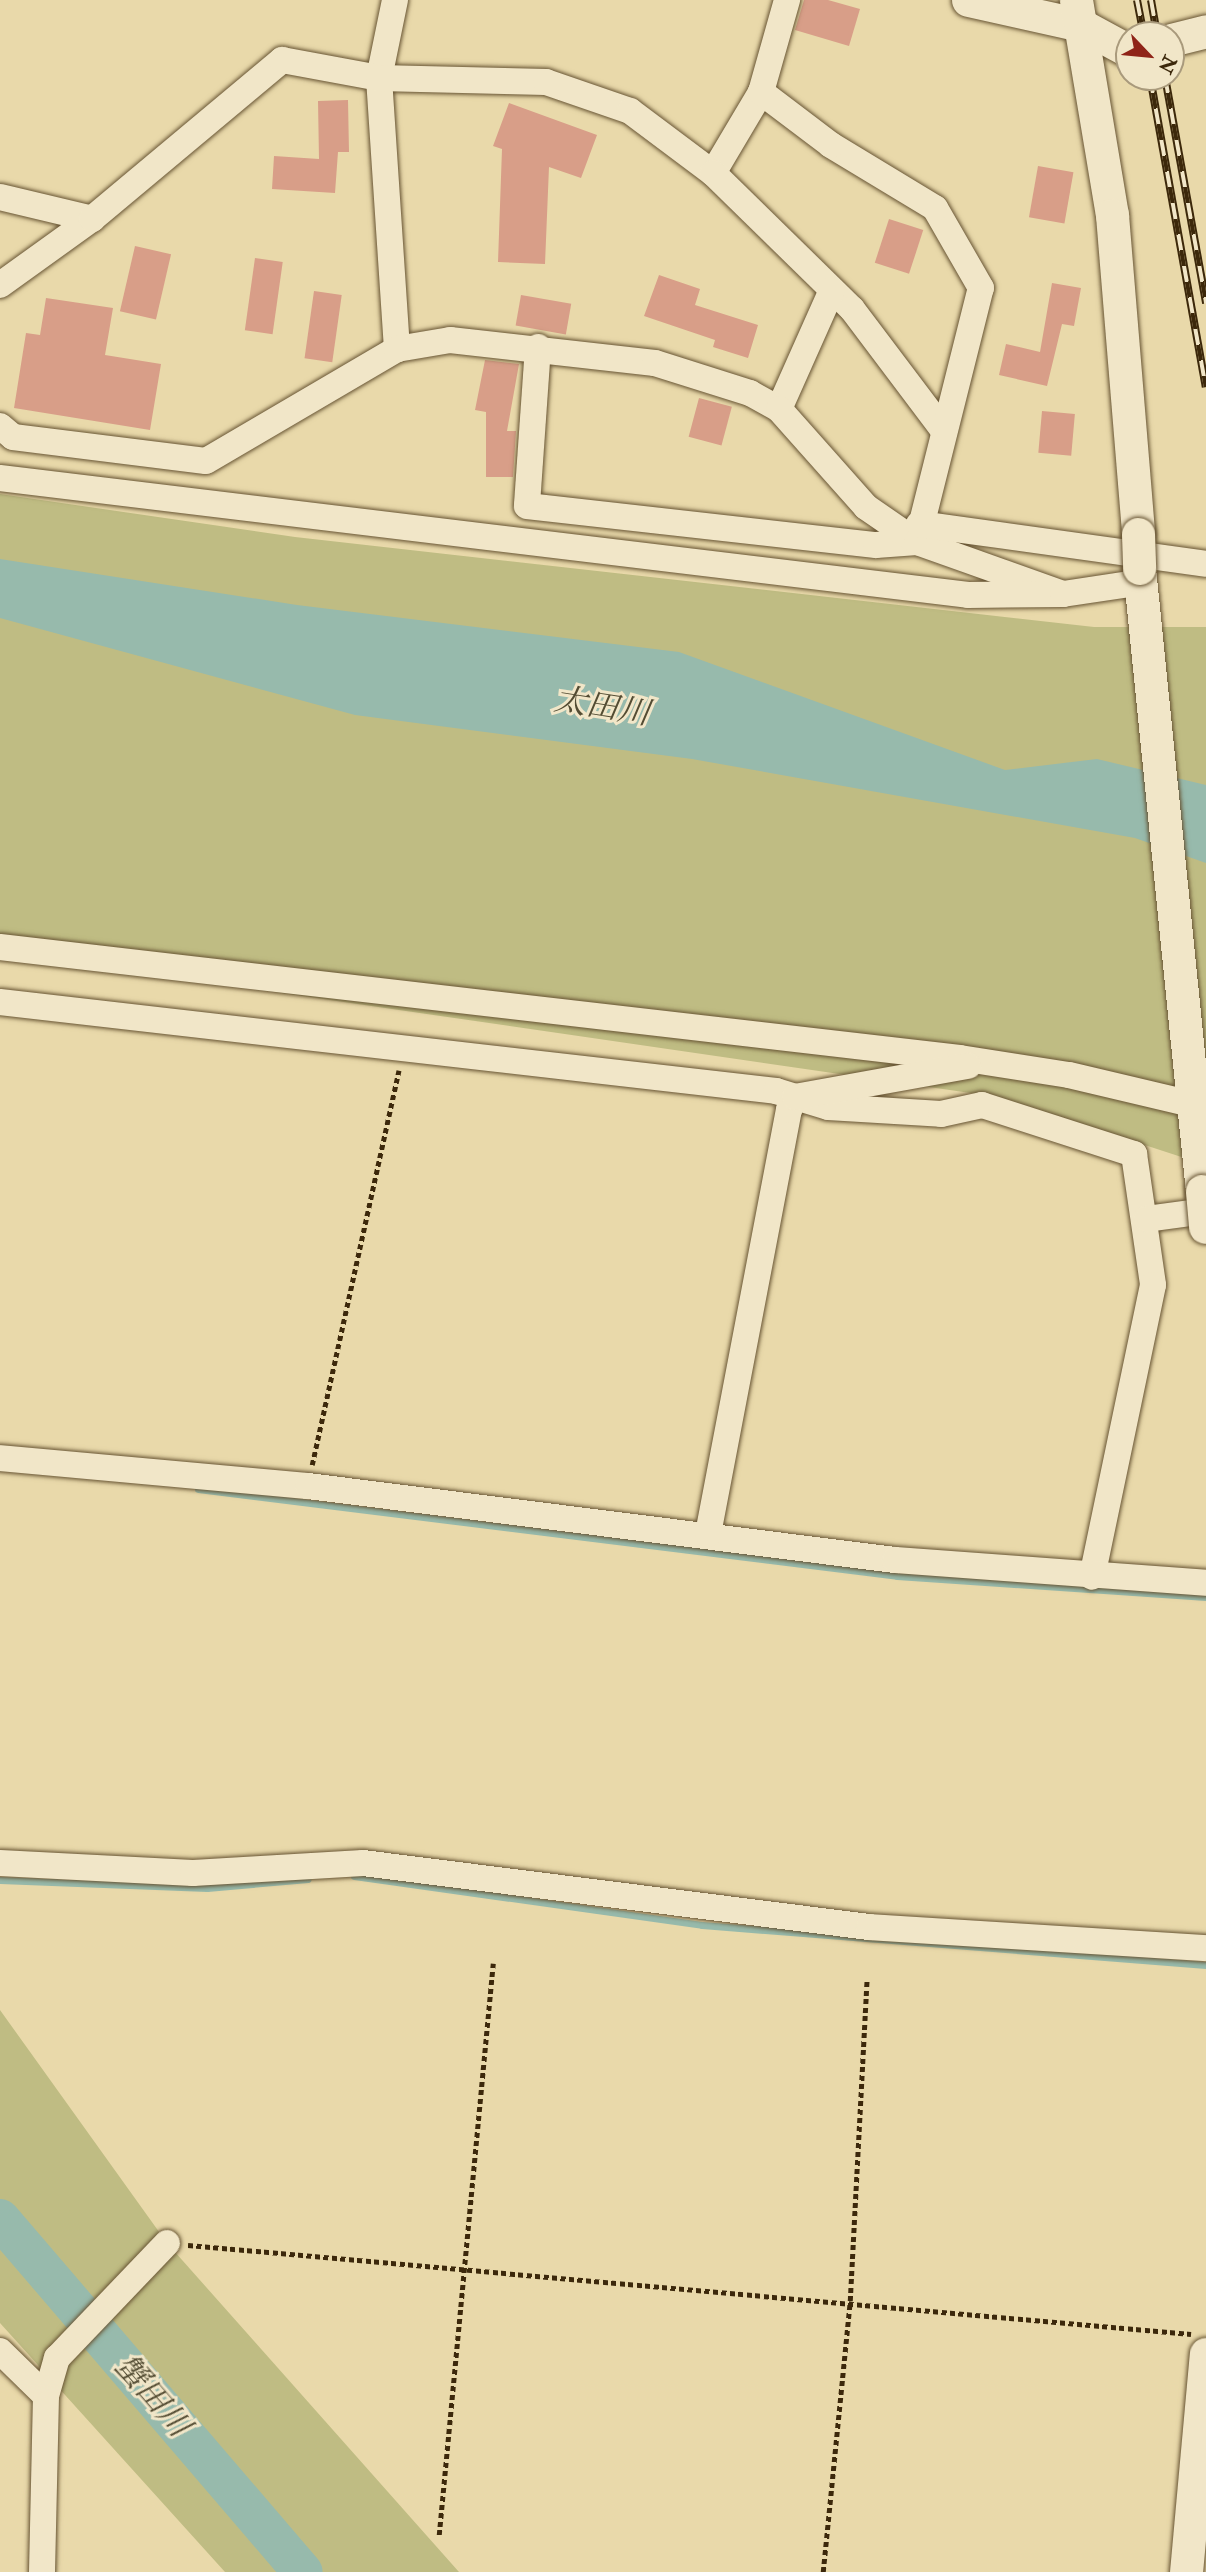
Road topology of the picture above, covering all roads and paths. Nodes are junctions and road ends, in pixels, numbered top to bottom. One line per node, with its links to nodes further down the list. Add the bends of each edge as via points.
1 (395, 0): 9 (street)
2 (788, 0): 10 (street)
3 (968, 0): 4 (street)
4 (1079, 12): 7 (street); 11 (street)
5 (1206, 31): 6 (street)
6 (1185, 36)
7 (1115, 41)
8 (1115, 71): 11 (street)
9 (379, 78): 12 (street, via 546,82 586,93 630,111); 14 (street, via 282,60); 18 (street)
10 (761, 92): 12 (street); 21 (street, via 831,145 935,208 981,288)
11 (1091, 109): 25 (street, bridge, via 1112,215)
12 (713, 173): 16 (street)
13 (0, 197): 14 (street)
14 (92, 219): 15 (street)
15 (0, 285)
16 (832, 290): 19 (street); 21 (street, via 852,309)
17 (538, 347): 18 (street, via 450,341); 19 (street, via 655,362 750,393); 23 (street, via 527,506 876,545)
18 (397, 349): 20 (street, via 206,461 13,437)
19 (779, 409): 23 (street, via 866,507)
20 (0, 426)
21 (944, 431): 23 (street)
22 (0, 478): 26 (street, via 968,595)
23 (918, 533): 24 (street); 26 (street)
24 (1206, 564)
25 (1141, 575): 26 (street); 32 (street)
26 (1063, 594)
27 (0, 947): 30 (street)
28 (0, 1002): 29 (street)
29 (404, 1049): 31 (street); 38 (path)
30 (987, 1062): 31 (street); 32 (street)
31 (795, 1097): 34 (street, via 828,1107 941,1114 982,1105 1134,1154); 39 (street)
32 (1192, 1099): 33 (street)
33 (1204, 1201): 34 (street); 35 (street, bridge)
34 (1147, 1219): 40 (street, via 1153,1285)
35 (1205, 1227): 36 (street)
36 (1206, 1233)
37 (0, 1458): 38 (street)
38 (308, 1486): 39 (street, via 499,1513)
39 (708, 1534): 40 (street, via 895,1560)
40 (1093, 1577): 41 (street)
41 (1206, 1583)
42 (0, 1863): 43 (street, via 193,1873 363,1863 869,1927)
43 (1206, 1948)
44 (493, 1964): 47 (path)
45 (867, 1980): 48 (path)
46 (167, 2243): 47 (path); 52 (street, via 57,2358)
47 (465, 2269): 48 (path); 53 (path)
48 (850, 2301): 49 (path); 55 (path)
49 (1206, 2335)
50 (0, 2351): 52 (street)
51 (1206, 2354): 56 (street)
52 (46, 2396): 54 (street)
53 (439, 2535)
54 (42, 2572)
55 (823, 2572)
56 (1186, 2572)

